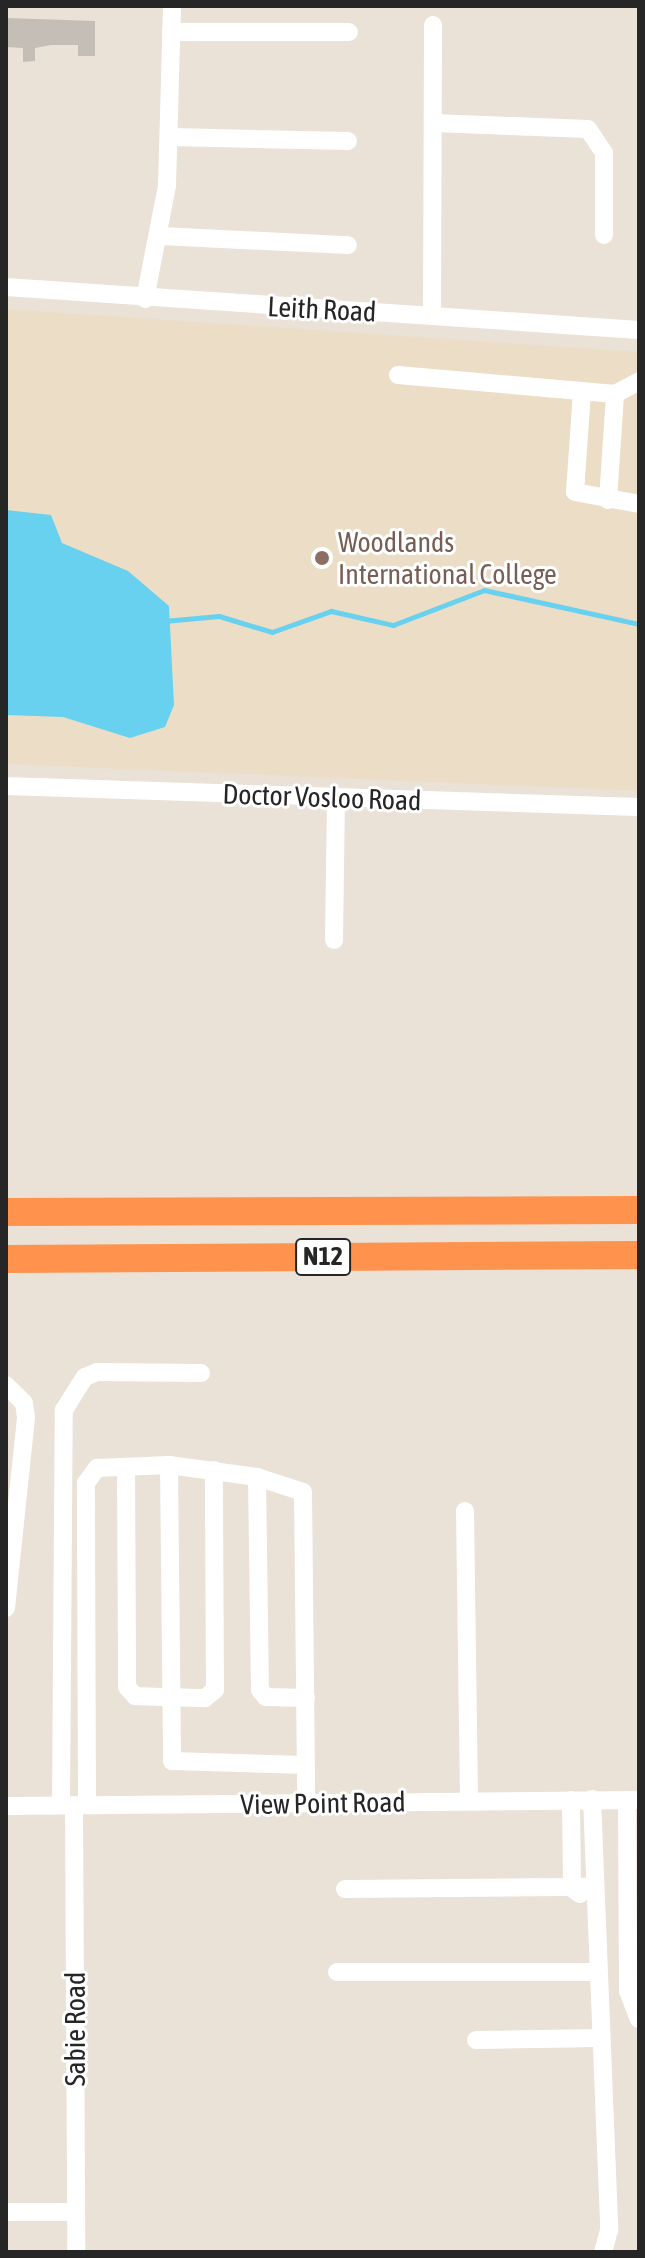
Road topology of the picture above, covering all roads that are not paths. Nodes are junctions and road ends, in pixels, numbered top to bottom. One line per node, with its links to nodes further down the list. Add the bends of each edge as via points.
1 (172, 6): 3 (street)
2 (433, 25): 5 (street)
3 (171, 32): 4 (street); 6 (street)
4 (349, 32)
5 (433, 123): 8 (street, via 588,129 604,153); 13 (street)
6 (170, 137): 7 (street); 9 (street)
7 (348, 141)
8 (604, 235)
9 (161, 236): 10 (street); 12 (street)
10 (348, 245)
11 (6, 287): 12 (street, Leith Road)
12 (145, 299): 13 (street, Leith Road)
13 (432, 316): 14 (street, Leith Road)
14 (639, 330)
15 (398, 375): 17 (street)
16 (639, 381): 18 (street)
17 (582, 392): 18 (street); 19 (street, via 575,492)
18 (615, 394): 19 (street)
19 (608, 500): 20 (street)
20 (639, 504)
21 (6, 786): 22 (street, Doctor Vosloo Road)
22 (336, 797): 23 (street, Doctor Vosloo Road); 24 (street)
23 (639, 807)
24 (334, 940)
25 (639, 1210): 26 (highway, N12)
26 (6, 1212)
27 (639, 1255): 28 (highway, N12)
28 (6, 1259)
29 (201, 1373): 45 (street, via 97,1372 85,1377 64,1410)
30 (6, 1385): 36 (street, via 24,1403 26,1418)
31 (169, 1465): 32 (street); 33 (street); 37 (street)
32 (126, 1467): 37 (street, via 127,1687 135,1696); 45 (street, via 97,1468 86,1483)
33 (214, 1470): 34 (street); 37 (street, via 215,1690 205,1698)
34 (257, 1477): 38 (street, via 297,1487 306,1503); 38 (street, via 260,1690 266,1697)
35 (465, 1511): 43 (street)
36 (6, 1608)
37 (169, 1697): 39 (street, via 176,1765)
38 (306, 1698): 39 (street)
39 (305, 1765): 44 (street)
40 (592, 1799): 41 (street, View Point Road); 42 (street, View Point Road); 50 (street)
41 (571, 1800): 43 (street, View Point Road); 47 (street)
42 (633, 1800): 49 (street)
43 (469, 1801): 44 (street, View Point Road)
44 (306, 1803): 45 (street, View Point Road)
45 (74, 1805): 46 (street, View Point Road); 57 (street, Sabie Road)
46 (6, 1806)
47 (572, 1888): 48 (street); 50 (street)
48 (345, 1889)
49 (632, 1896): 53 (street, via 628,1991)
50 (594, 1897): 52 (street)
51 (337, 1972): 52 (street)
52 (596, 1972): 54 (street)
53 (639, 2019)
54 (598, 2038): 55 (street); 59 (street, via 609,2230)
55 (476, 2040)
56 (6, 2212): 57 (street)
57 (76, 2212): 58 (street, Sabie Road)
58 (76, 2252)
59 (603, 2252)

